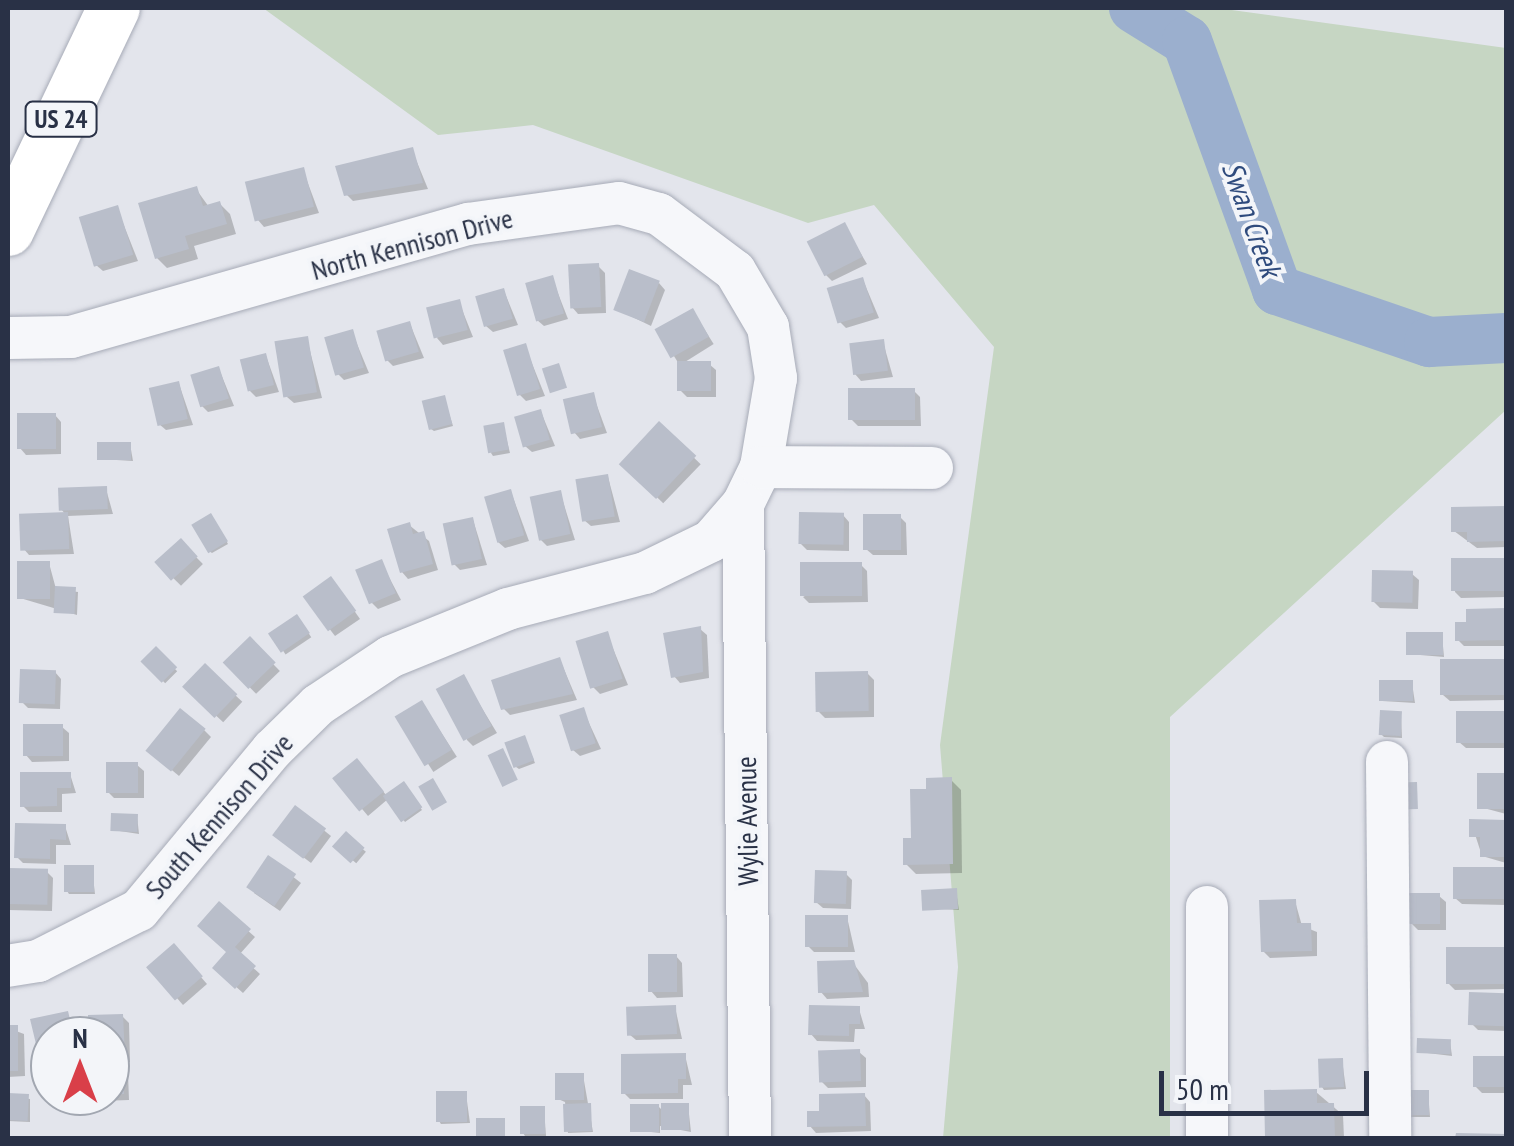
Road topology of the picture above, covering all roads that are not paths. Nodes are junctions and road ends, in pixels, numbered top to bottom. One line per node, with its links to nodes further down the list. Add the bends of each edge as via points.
1 (114, 8): 2 (main road, US 24)
2 (8, 230)
3 (8, 338): 5 (street, North Kennison Drive, via 71,337 468,224 619,203 659,214 697,237 752,295 768,327 776,378)
4 (932, 468): 5 (street)
5 (752, 486): 8 (street, South Kennison Drive, via 711,541 660,566 508,609 390,656 318,705 272,750 139,910 38,961); 9 (street, Wylie Avenue)
6 (1387, 762): 11 (street)
7 (1206, 907): 10 (street)
8 (8, 966)
9 (750, 1138)
10 (1207, 1138)
11 (1390, 1138)

